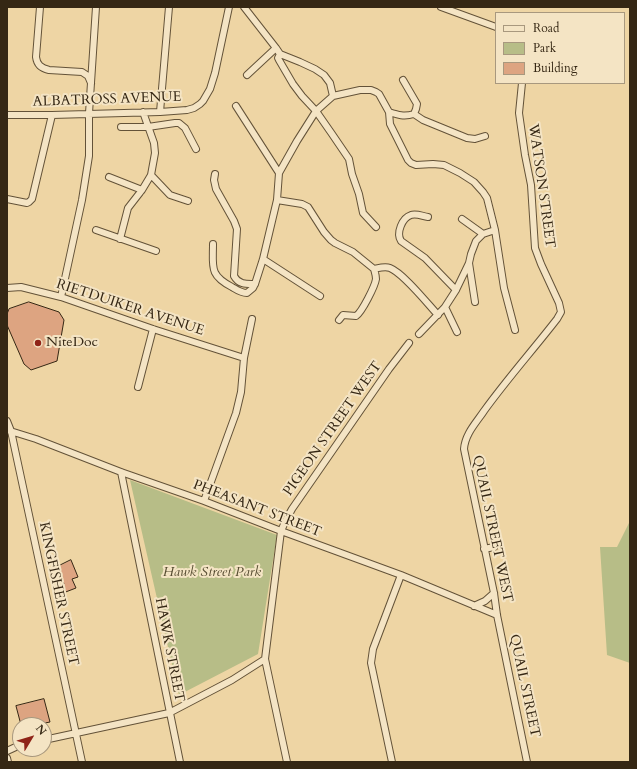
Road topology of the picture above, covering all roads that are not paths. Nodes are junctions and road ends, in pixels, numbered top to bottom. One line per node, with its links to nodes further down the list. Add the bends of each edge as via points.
1 (40, 7): 12 (street, via 36,57 38,63 43,69 82,72)
2 (96, 7): 12 (street)
3 (169, 7): 18 (street)
4 (229, 7): 18 (street, ALBATROSS AVENUE, via 215,73 206,97 194,108)
5 (244, 7): 8 (street)
6 (441, 7): 7 (street)
7 (495, 27)
8 (276, 48): 9 (street); 10 (street)
9 (280, 54): 14 (street, via 328,78); 16 (street, via 278,58 293,84)
10 (247, 75)
11 (402, 80): 21 (street, via 417,104)
12 (92, 83): 20 (street)
13 (522, 84): 55 (street, WATSON STREET, via 519,113 531,185 536,248)
14 (333, 96): 16 (street); 19 (street, via 371,90 379,94)
15 (236, 106): 28 (street)
16 (316, 111): 28 (street); 38 (street, via 349,159 363,213)
17 (143, 112): 18 (street, ALBATROSS AVENUE); 20 (street, ALBATROSS AVENUE); 25 (street)
18 (160, 112)
19 (389, 112): 21 (street, via 403,116); 40 (street, via 390,124 408,160 416,165 444,165 474,182 487,198)
20 (89, 114): 22 (street, ALBATROSS AVENUE); 52 (street, via 90,150)
21 (414, 114): 26 (street, via 467,138)
22 (52, 116): 23 (street, ALBATROSS AVENUE); 33 (street, via 32,199 27,203)
23 (7, 117)
24 (121, 127): 25 (street)
25 (148, 127): 27 (street, via 179,123 185,128); 30 (street, via 155,148)
26 (485, 136)
27 (196, 149)
28 (279, 173): 34 (street)
29 (215, 174): 48 (street, via 216,189 237,230 234,276 241,283)
30 (151, 175): 32 (street); 35 (street, via 170,196)
31 (109, 177): 32 (street)
32 (142, 190): 42 (street, via 128,208)
33 (7, 199)
34 (276, 200): 45 (street); 47 (street, via 308,207 331,240 353,252)
35 (188, 201)
36 (428, 217): 50 (street, via 408,217 400,228 399,238 425,258)
37 (462, 219): 41 (street)
38 (376, 227)
39 (96, 230): 42 (street)
40 (495, 230): 41 (street); 60 (street, via 504,288)
41 (483, 234): 46 (street, via 476,241)
42 (120, 239): 44 (street)
43 (212, 244): 48 (street, via 213,268 218,279 242,293 249,292)
44 (156, 251)
45 (263, 259): 48 (street); 51 (street)
46 (469, 263): 50 (street); 53 (street)
47 (374, 269): 56 (street, via 386,267 397,272); 58 (street, via 376,281 359,315 343,315)
48 (255, 284)
49 (7, 288): 52 (street, RIETDUIKER AVENUE, via 21,287)
50 (456, 290): 54 (street)
51 (320, 296)
52 (61, 297): 59 (street, RIETDUIKER AVENUE)
53 (475, 302)
54 (445, 307): 56 (street); 61 (street)
55 (561, 312): 72 (street, QUAIL STREET WEST, via 471,429 464,444)
56 (438, 315): 62 (street)
57 (252, 319): 64 (street)
58 (339, 320)
59 (153, 329): 64 (street, RIETDUIKER AVENUE); 65 (street)
60 (515, 330)
61 (457, 332)
62 (419, 334)
63 (408, 343): 70 (street, PIGEON STREET WEST, via 292,509)
64 (244, 358): 69 (street, via 236,413)
65 (138, 387)
66 (7, 421): 67 (street, KINGFISHER STREET)
67 (9, 431): 68 (street, PHEASANT STREET); 79 (street, KINGFISHER STREET)
68 (121, 472): 69 (street, PHEASANT STREET); 78 (street, HAWK STREET)
69 (204, 501): 70 (street, PHEASANT STREET)
70 (281, 531): 73 (street, PHEASANT STREET); 77 (street, PIGEON STREET WEST)
71 (494, 547): 72 (street)
72 (484, 549): 74 (street, QUAIL STREET WEST)
73 (401, 575): 75 (street, PHEASANT STREET); 86 (street, via 372,649 371,663)
74 (494, 593): 75 (street); 76 (street, QUAIL STREET WEST)
75 (474, 606): 76 (street, PHEASANT STREET)
76 (497, 615): 87 (street, QUAIL STREET)
77 (265, 659): 78 (street, via 232,680); 85 (street, PIGEON STREET WEST)
78 (169, 713): 79 (street); 84 (street, HAWK STREET)
79 (76, 733): 80 (street); 83 (street, KINGFISHER STREET)
80 (52, 738)
81 (7, 758): 82 (street)
82 (8, 762)
83 (82, 762)
84 (180, 762)
85 (287, 762)
86 (392, 762)
87 (527, 762)

